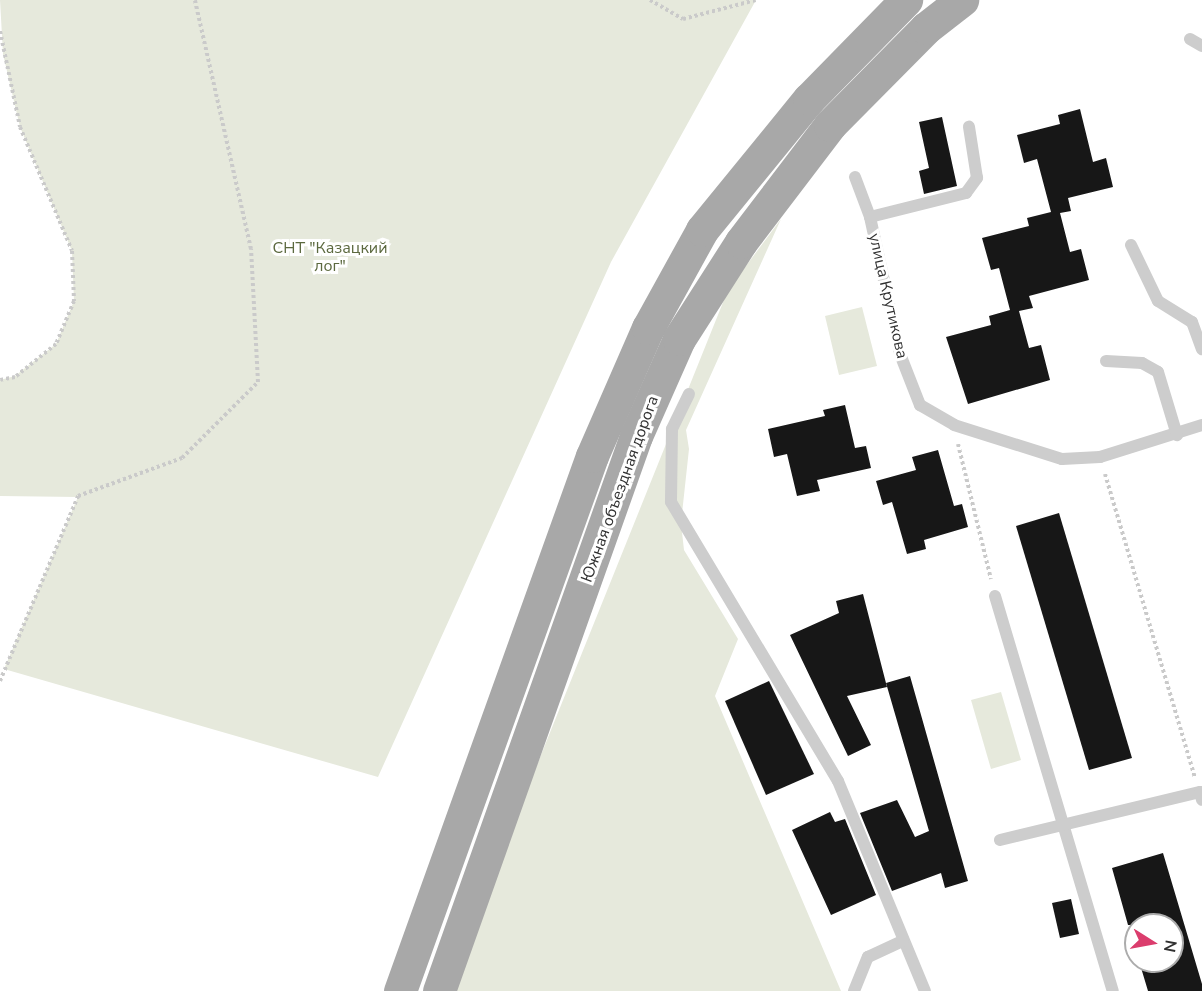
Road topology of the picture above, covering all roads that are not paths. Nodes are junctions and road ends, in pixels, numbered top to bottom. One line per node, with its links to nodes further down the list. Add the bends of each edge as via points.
1 (906, 0): 19 (main road, Южная объездная дорога, via 809,99 702,230 648,328 592,456)
2 (962, 0): 20 (main road, Южная объездная дорога, via 926,28 830,125 741,242 679,339 636,436)
3 (1190, 39): 4 (lane)
4 (1202, 46)
5 (969, 127): 7 (lane, via 977,178 966,193)
6 (855, 177): 7 (lane, улица Крутикова)
7 (870, 218): 13 (lane, улица Крутикова, via 908,375 920,405 954,425 1062,459 1100,457)
8 (1131, 245): 9 (lane, via 1158,302 1191,322)
9 (1202, 349)
10 (1106, 360): 13 (lane, via 1142,363 1158,372)
11 (689, 394): 18 (lane, via 672,429 671,502 838,781)
12 (1202, 425): 13 (lane, улица Крутикова)
13 (1177, 435)
14 (995, 596): 16 (lane)
15 (1201, 796): 16 (lane)
16 (1064, 823): 17 (lane); 23 (lane)
17 (1000, 840)
18 (902, 941): 21 (lane, via 868,957); 22 (lane)
19 (400, 991)
20 (439, 991)
21 (854, 991)
22 (925, 991)
23 (1113, 991)

